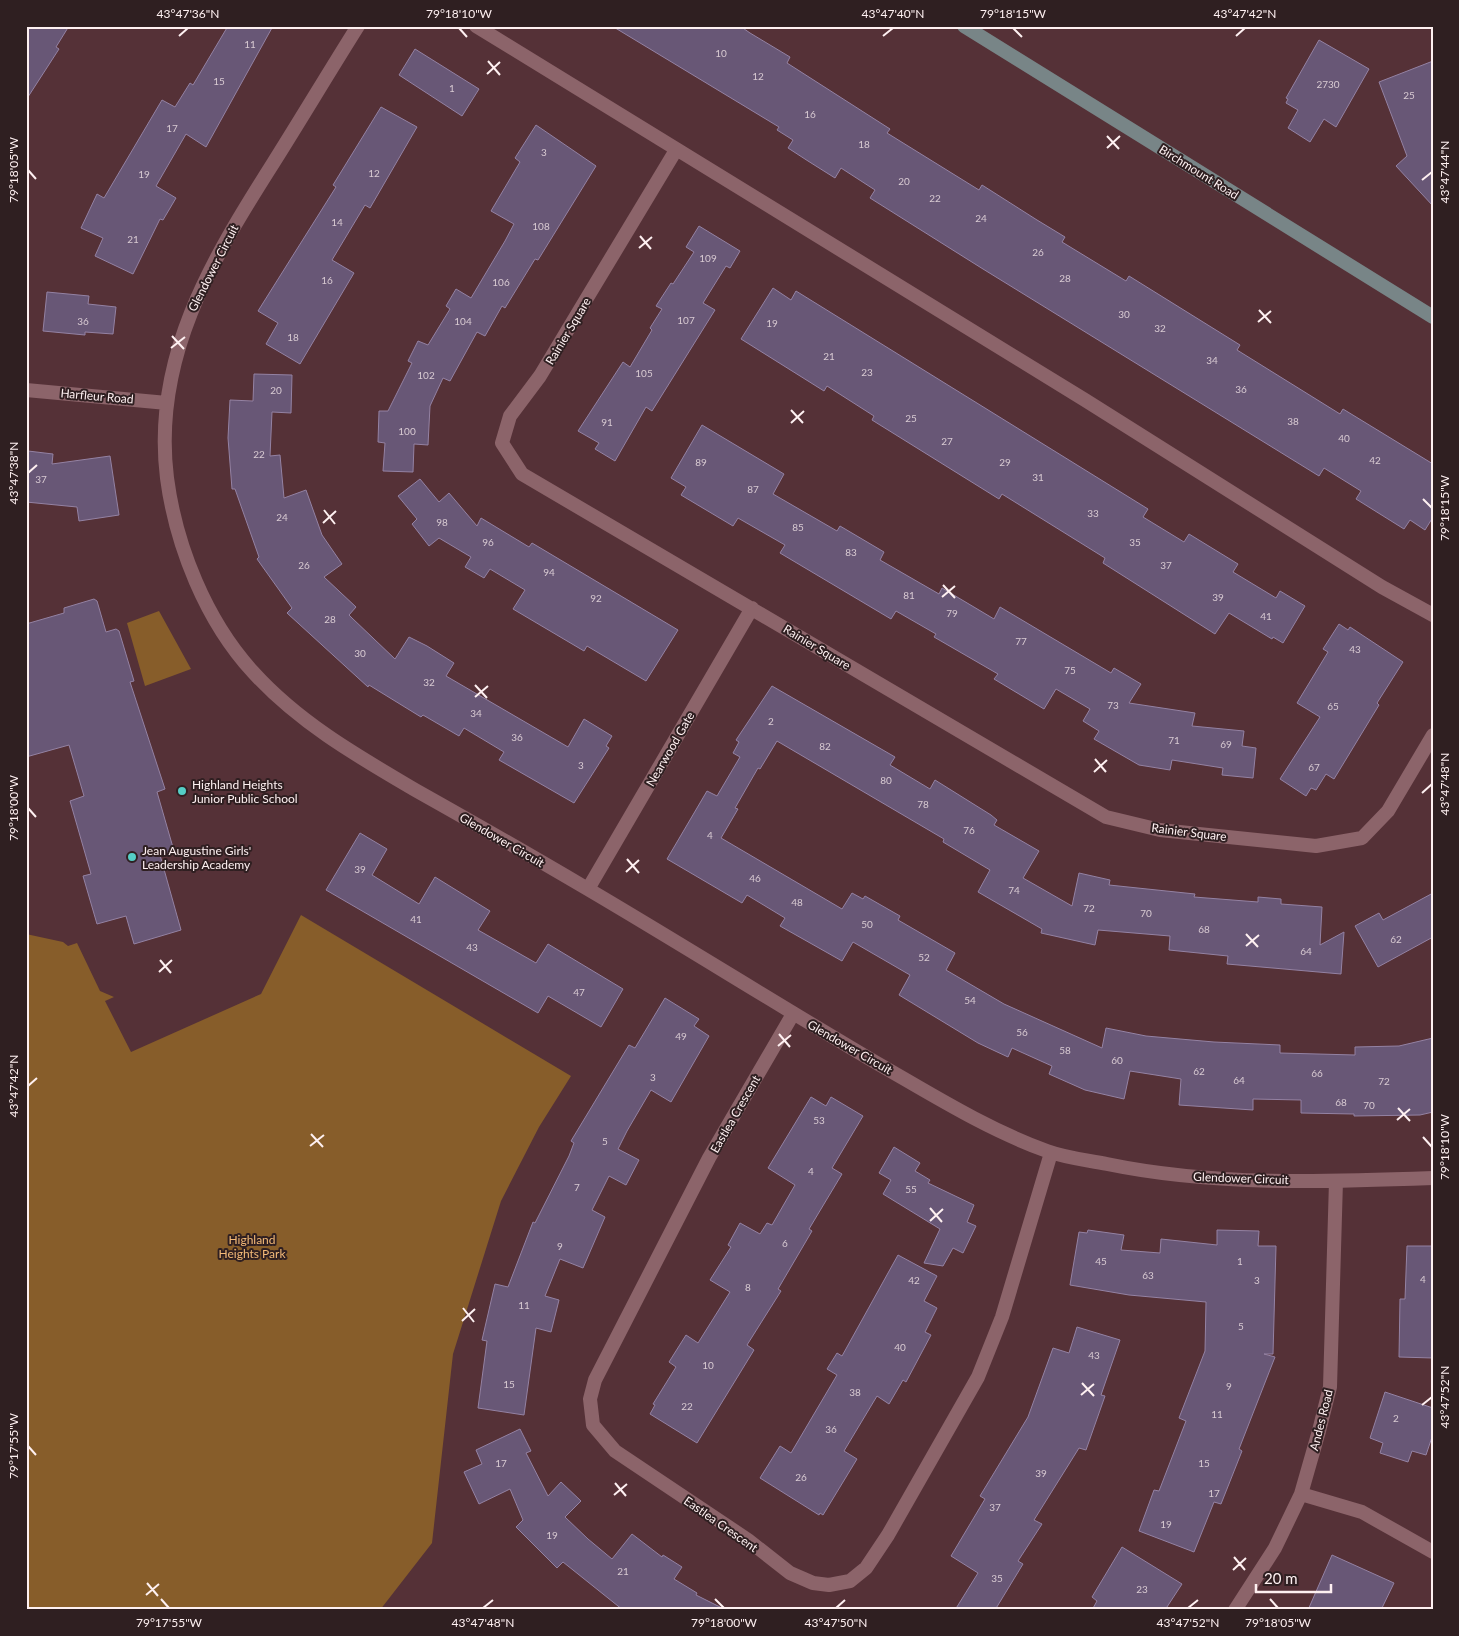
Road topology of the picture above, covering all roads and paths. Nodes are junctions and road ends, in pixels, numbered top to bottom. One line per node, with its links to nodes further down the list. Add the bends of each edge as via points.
1 (358, 26): 7 (street, Glendower Circuit, via 224,242 188,315)
2 (476, 26): 4 (street)
3 (964, 26): 5 (main road, Birchmount Road)
4 (676, 150): 8 (street, Rainier Square, via 540,376 510,416 502,443 522,474); 9 (street, via 1085,400 1382,587)
5 (1433, 317)
6 (26, 390): 7 (street, Harfleur Road)
7 (167, 402): 11 (street, Glendower Circuit, via 167,478 188,560 212,613 254,674 304,720 358,757)
8 (752, 608): 10 (street, Rainier Square, via 1106,817 1160,830 1316,846 1362,838 1388,811); 11 (street, Nearwood Gate)
9 (1433, 615)
10 (1433, 735)
11 (588, 889): 12 (street, Glendower Circuit)
12 (793, 1014): 13 (street, Glendower Circuit, via 980,1122); 13 (street, Eastlea Crescent, via 709,1158 595,1380 590,1399 593,1425 615,1451 748,1540 790,1573 813,1583 829,1585 850,1581 866,1568 888,1534 978,1377 1002,1317)
13 (1051, 1153): 15 (street, Glendower Circuit, via 1142,1171 1190,1176)
14 (1433, 1178): 15 (street, Glendower Circuit)
15 (1336, 1181): 16 (street, Andes Road, via 1330,1387)
16 (1300, 1494): 17 (street, via 1362,1512); 18 (street, Andes Road, via 1275,1548)
17 (1433, 1552)
18 (1235, 1610)

